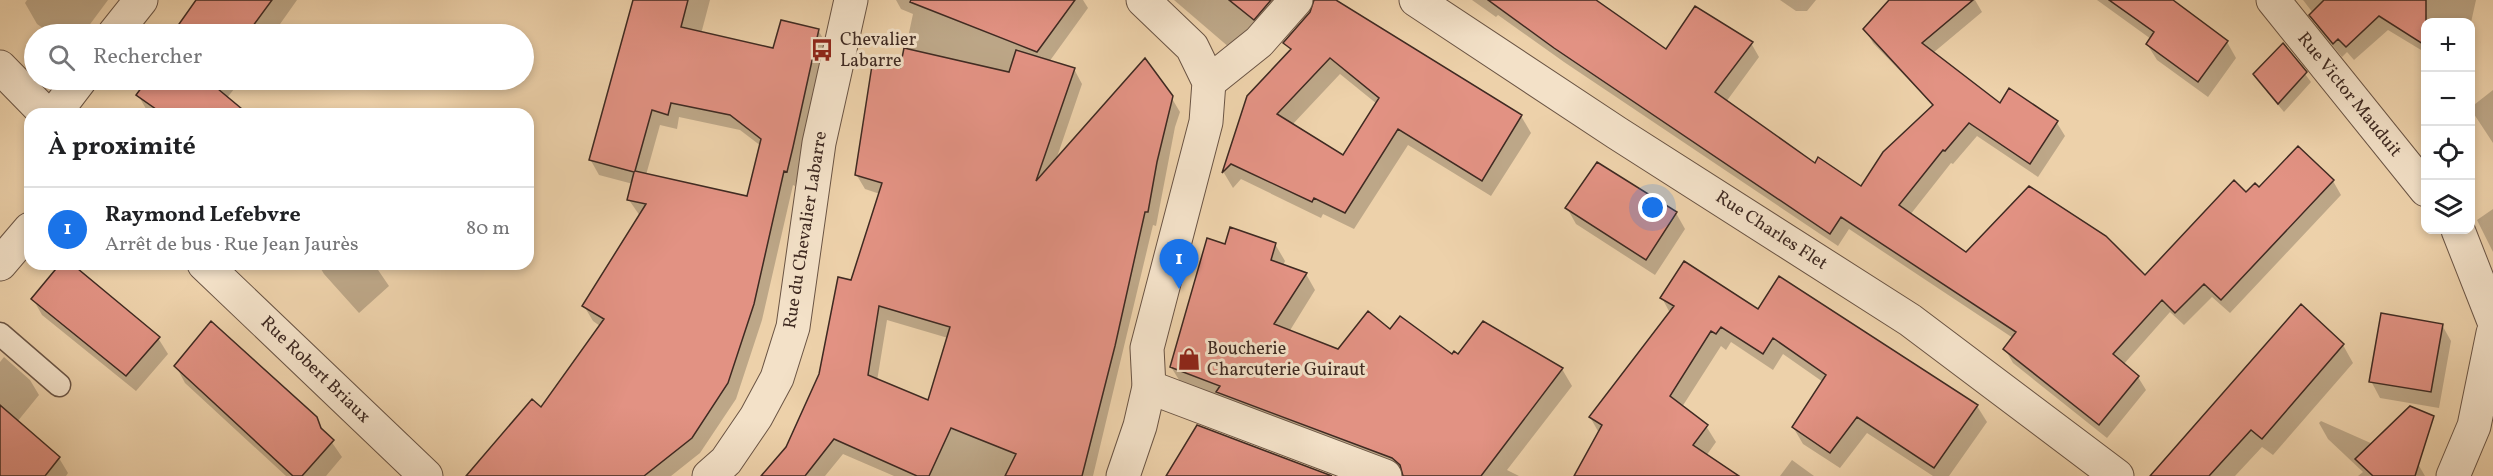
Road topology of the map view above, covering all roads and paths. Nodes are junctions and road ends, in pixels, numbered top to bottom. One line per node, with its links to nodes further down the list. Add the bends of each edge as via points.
1 (141, 0): 7 (street)
2 (851, 0): 24 (street, Rue du Chevalier Labarre, via 819,143 793,327 777,378 756,417 726,461)
3 (1143, 0): 9 (street, via 1192,47)
4 (1296, 0): 9 (street, via 1259,42)
5 (1416, 0): 27 (street, Rue Charles Flet, via 1910,320)
6 (2273, 0): 13 (street, Rue Victor Mauduit)
7 (122, 24)
8 (0, 67): 11 (street)
9 (1209, 82): 22 (street, via 1206,122 1147,348)
10 (72, 90): 12 (street)
11 (40, 108)
12 (59, 108)
13 (2421, 184)
14 (2460, 234): 18 (street)
15 (24, 236): 16 (street)
16 (0, 264)
17 (210, 270): 23 (street, Rue Robert Briaux)
18 (2493, 319)
19 (2493, 333): 28 (street, via 2474,426)
20 (0, 334): 21 (lane)
21 (59, 385)
22 (1149, 387): 25 (street); 26 (street)
23 (426, 476)
24 (709, 476)
25 (1123, 476)
26 (1384, 476)
27 (2117, 476)
28 (2453, 476)

